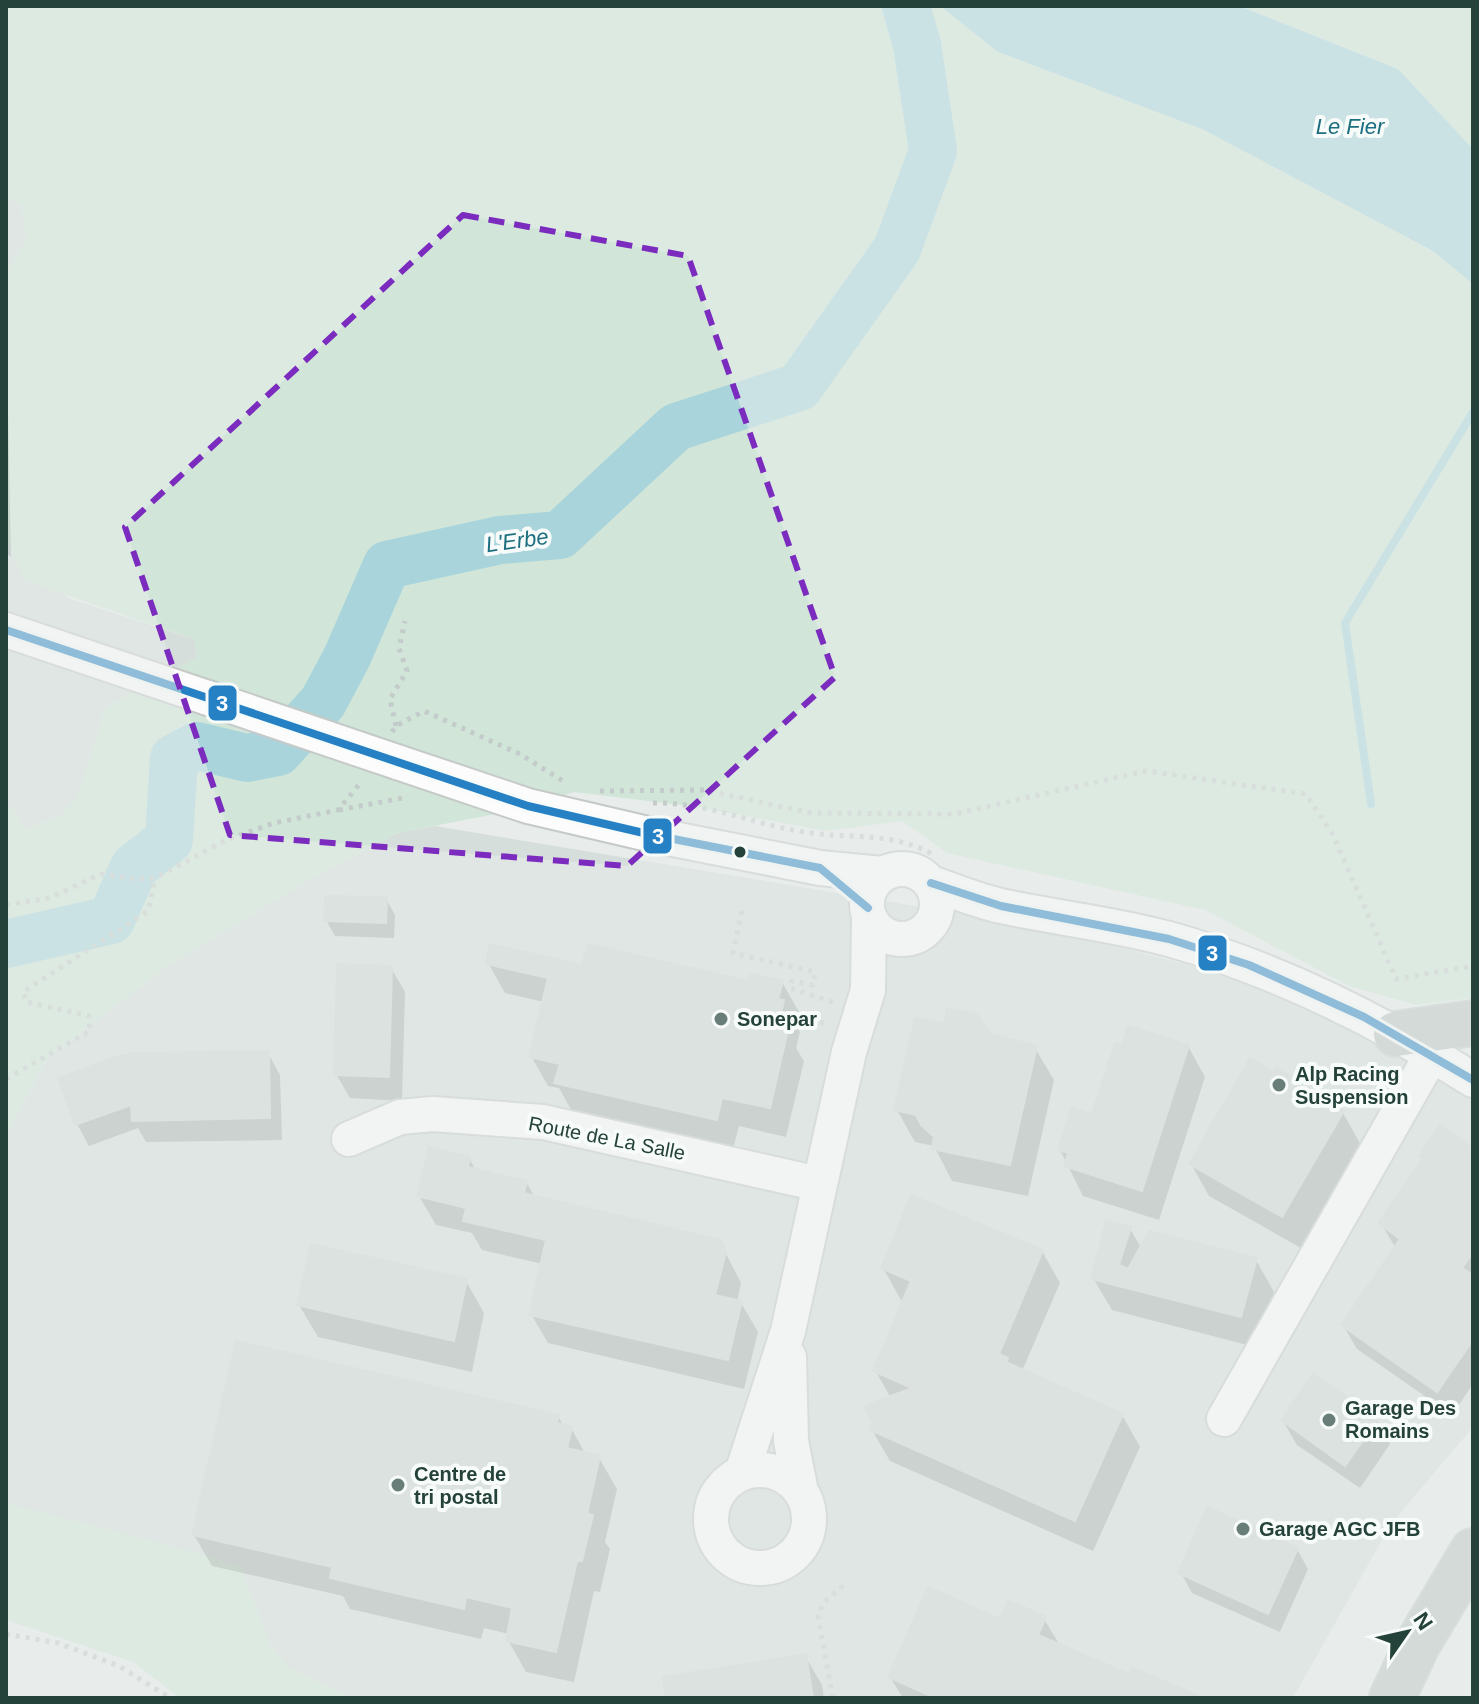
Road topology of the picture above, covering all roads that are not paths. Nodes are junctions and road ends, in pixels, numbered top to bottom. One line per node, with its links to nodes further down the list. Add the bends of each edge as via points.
1 (6, 630): 2 (street, bridge, via 208,698 383,768 648,834)
2 (820, 868): 3 (street); 6 (street)
3 (882, 874): 4 (street, via 908,869); 6 (street, via 871,886)
4 (931, 883): 5 (street); 7 (street, via 938,909)
5 (998, 905): 7 (street); 10 (street, via 1170,939 1258,970)
6 (868, 912): 7 (street, via 877,929 890,937 905,939); 8 (street)
7 (926, 928): 8 (street)
8 (862, 1010): 13 (street)
9 (1473, 1023): 10 (highway)
10 (1414, 1044): 11 (street); 15 (street)
11 (1473, 1080)
12 (349, 1139): 13 (street, Route de La Salle, via 400,1117 433,1114 543,1122)
13 (819, 1184): 14 (street)
14 (788, 1331): 16 (street); 17 (street, via 791,1441)
15 (1224, 1419)
16 (742, 1473): 17 (street, via 776,1473); 17 (street, via 719,1491 711,1519 719,1547 742,1565 771,1566 800,1547 809,1520)
17 (801, 1492)
18 (1473, 1551): 20 (highway)
19 (1473, 1586): 21 (highway)
20 (1392, 1698)
21 (1412, 1698)

